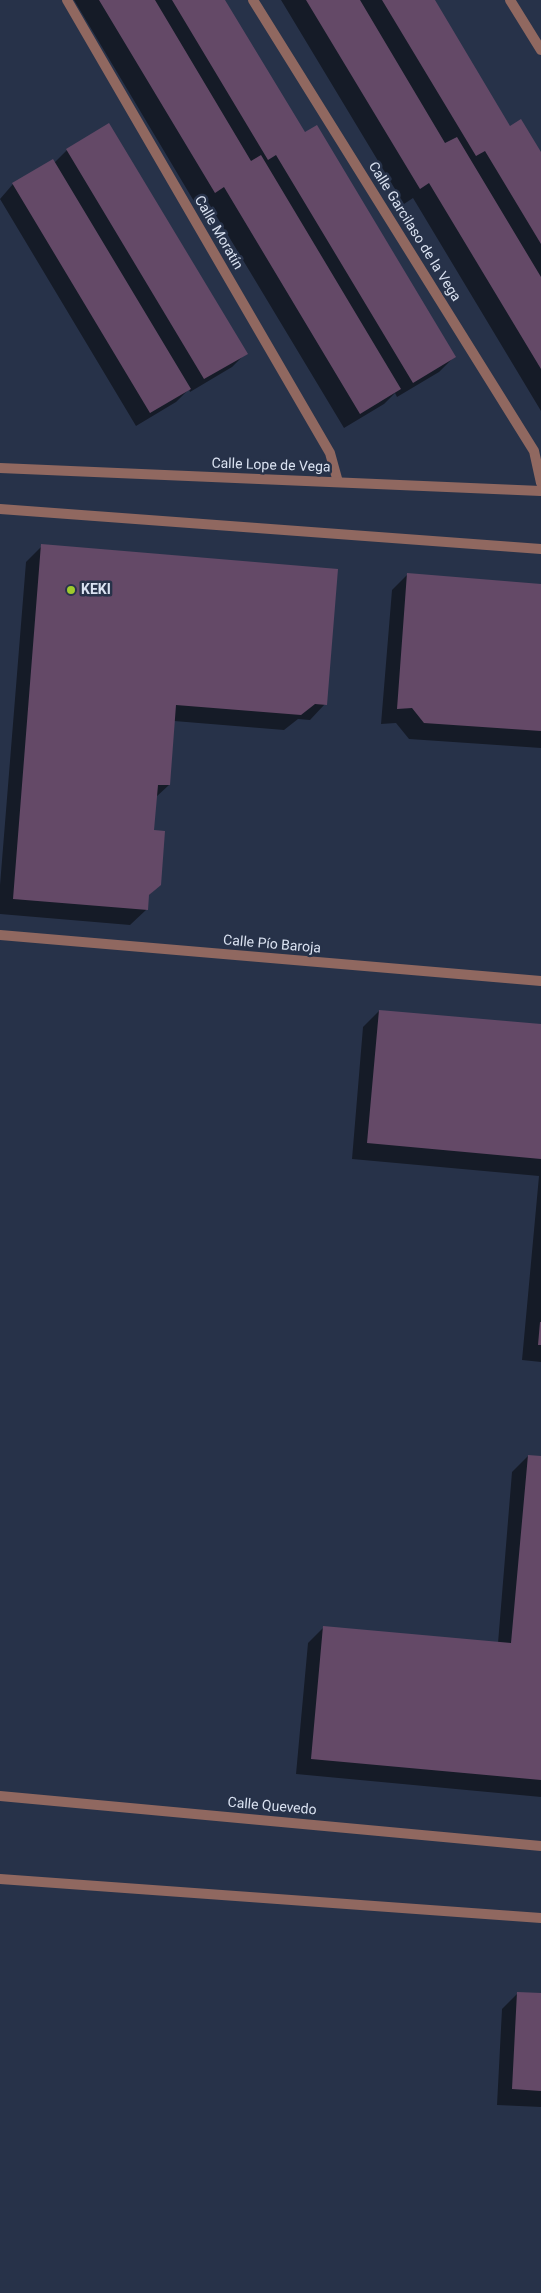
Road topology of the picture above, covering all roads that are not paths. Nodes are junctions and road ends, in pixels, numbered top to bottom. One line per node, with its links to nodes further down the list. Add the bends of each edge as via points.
1 (67, 0): 6 (street, Calle Moratín, via 330,453)
2 (253, 0): 7 (street, Calle Garcilaso de la Vega, via 534,451)
3 (510, 0): 4 (street)
4 (541, 50)
5 (0, 468): 6 (street, Calle Lope de Vega)
6 (338, 482): 8 (street, Calle Lope de Vega)
7 (541, 483)
8 (541, 491)
9 (0, 509): 10 (street)
10 (541, 549)
11 (0, 935): 12 (street, Calle Pío Baroja)
12 (541, 982)
13 (0, 1796): 14 (street, Calle Quevedo)
14 (541, 1846)
15 (0, 1879): 16 (street)
16 (541, 1918)

